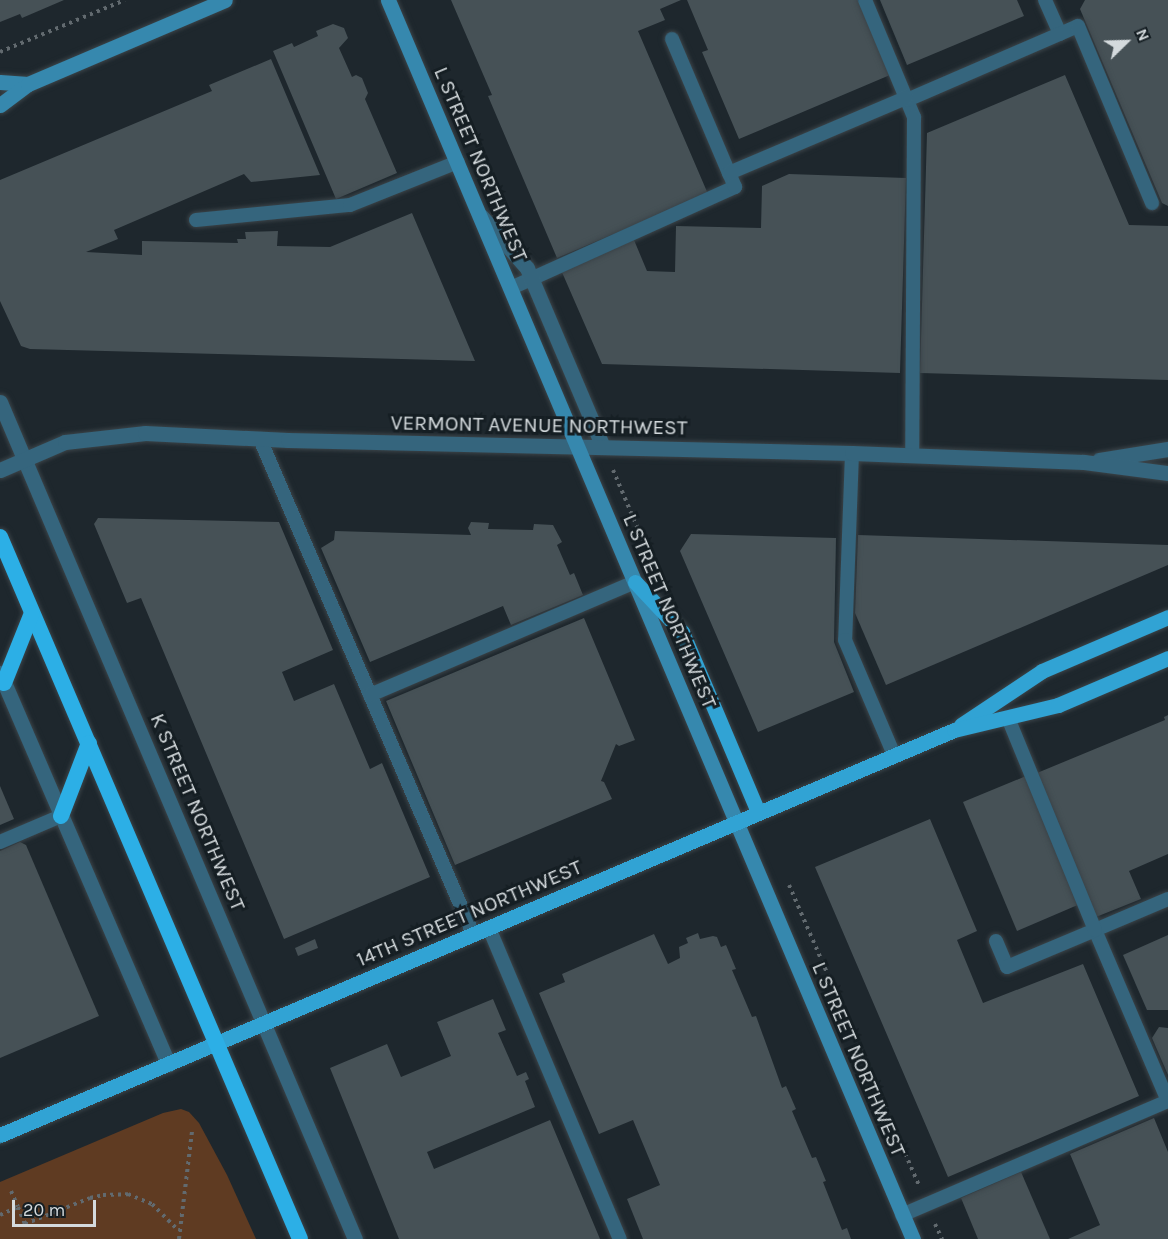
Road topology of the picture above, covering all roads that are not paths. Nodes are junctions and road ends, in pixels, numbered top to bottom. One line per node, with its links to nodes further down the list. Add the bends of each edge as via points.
1 (225, 0): 8 (main road)
2 (388, 0): 11 (main road, L STREET NORTHWEST)
3 (865, 0): 9 (lane)
4 (1045, 0): 5 (lane)
5 (1060, 34): 9 (lane); 13 (lane, via 1078,26)
6 (672, 39): 12 (lane)
7 (0, 81): 8 (main road)
8 (28, 84): 10 (main road)
9 (906, 99): 12 (lane); 24 (lane, via 914,117)
10 (0, 105)
11 (458, 162): 14 (main road, L STREET NORTHWEST); 15 (lane, via 350,205)
12 (729, 173): 16 (lane, via 735,188)
13 (1152, 203)
14 (479, 214): 16 (street, via 527,268); 17 (main road, L STREET NORTHWEST)
15 (196, 220)
16 (532, 279): 17 (lane); 21 (street)
17 (511, 288): 20 (main road, L STREET NORTHWEST)
18 (0, 402): 25 (street, K STREET NORTHWEST)
19 (260, 439): 20 (street, VERMONT AVENUE NORTHWEST); 25 (street, VERMONT AVENUE NORTHWEST, via 126,435 65,442); 35 (lane)
20 (578, 446): 21 (street, VERMONT AVENUE NORTHWEST); 30 (main road, L STREET NORTHWEST)
21 (603, 447): 23 (street, VERMONT AVENUE NORTHWEST)
22 (1168, 449): 26 (street, VERMONT AVENUE NORTHWEST)
23 (852, 453): 24 (street, VERMONT AVENUE NORTHWEST); 39 (lane, via 845,640)
24 (912, 456): 26 (street, VERMONT AVENUE NORTHWEST)
25 (24, 459): 27 (street, VERMONT AVENUE NORTHWEST); 49 (street, K STREET NORTHWEST)
26 (1084, 462): 28 (street, VERMONT AVENUE NORTHWEST)
27 (0, 470)
28 (1168, 473)
29 (0, 537): 31 (highway)
30 (635, 582): 35 (lane); 40 (main road, via 682,632); 42 (main road, L STREET NORTHWEST)
31 (32, 613): 34 (highway); 38 (highway)
32 (1168, 616): 37 (main road, 14TH STREET NORTHWEST, via 1042,671)
33 (1168, 658): 36 (main road, 14TH STREET NORTHWEST, via 1058,705)
34 (2, 678): 41 (street)
35 (370, 695): 47 (lane)
36 (1008, 718): 37 (main road, 14TH STREET NORTHWEST); 46 (lane)
37 (954, 730): 39 (main road, 14TH STREET NORTHWEST)
38 (89, 743): 41 (highway); 50 (highway)
39 (894, 755): 40 (main road, 14TH STREET NORTHWEST)
40 (758, 812): 42 (main road, 14TH STREET NORTHWEST)
41 (61, 816): 43 (lane); 51 (street)
42 (736, 822): 45 (main road, 14TH STREET NORTHWEST); 54 (main road, L STREET NORTHWEST)
43 (0, 842)
44 (1168, 899): 46 (lane)
45 (489, 928): 47 (main road, 14TH STREET NORTHWEST); 57 (lane)
46 (1095, 930): 48 (lane, via 1007,967); 52 (lane)
47 (473, 934): 49 (main road, 14TH STREET NORTHWEST)
48 (996, 941)
49 (263, 1023): 50 (main road, 14TH STREET NORTHWEST); 56 (street, K STREET NORTHWEST)
50 (217, 1044): 51 (main road, 14TH STREET NORTHWEST); 55 (highway)
51 (168, 1064): 53 (main road, 14TH STREET NORTHWEST)
52 (1168, 1101): 54 (lane)
53 (0, 1135)
54 (902, 1215): 58 (main road, L STREET NORTHWEST)
55 (300, 1239)
56 (355, 1239)
57 (621, 1239)
58 (913, 1239)

